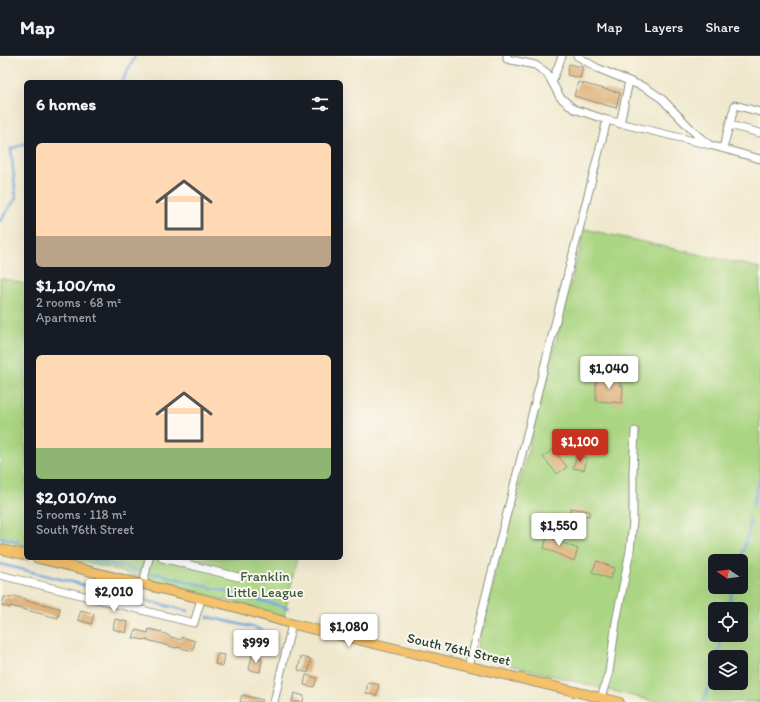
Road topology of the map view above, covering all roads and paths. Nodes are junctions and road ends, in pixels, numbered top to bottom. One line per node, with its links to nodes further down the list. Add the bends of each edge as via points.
1 (506, 56): 5 (street, via 507,59 535,66 547,73)
2 (562, 56): 5 (street)
3 (577, 56): 4 (street)
4 (629, 81): 8 (street); 11 (street, via 661,98)
5 (552, 82): 7 (street, via 560,97 574,109)
6 (760, 112): 9 (street, via 735,106)
7 (607, 120): 8 (street); 25 (street)
8 (620, 124): 11 (street)
9 (729, 125): 10 (street); 12 (street)
10 (760, 133)
11 (710, 145): 12 (street)
12 (723, 148): 13 (street)
13 (760, 159)
14 (635, 431): 26 (street, via 630,551 609,672)
15 (0, 549): 16 (main road)
16 (24, 555)
17 (45, 560): 22 (main road, South 76th Street)
18 (149, 560): 22 (street)
19 (170, 560): 21 (street)
20 (0, 575): 23 (street, via 194,623)
21 (238, 577)
22 (143, 584): 23 (main road, South 76th Street)
23 (201, 599): 24 (main road, South 76th Street)
24 (292, 624): 25 (main road, South 76th Street); 27 (street)
25 (468, 666): 26 (main road, South 76th Street)
26 (601, 698): 28 (main road, South 76th Street)
27 (274, 702)
28 (619, 702)

